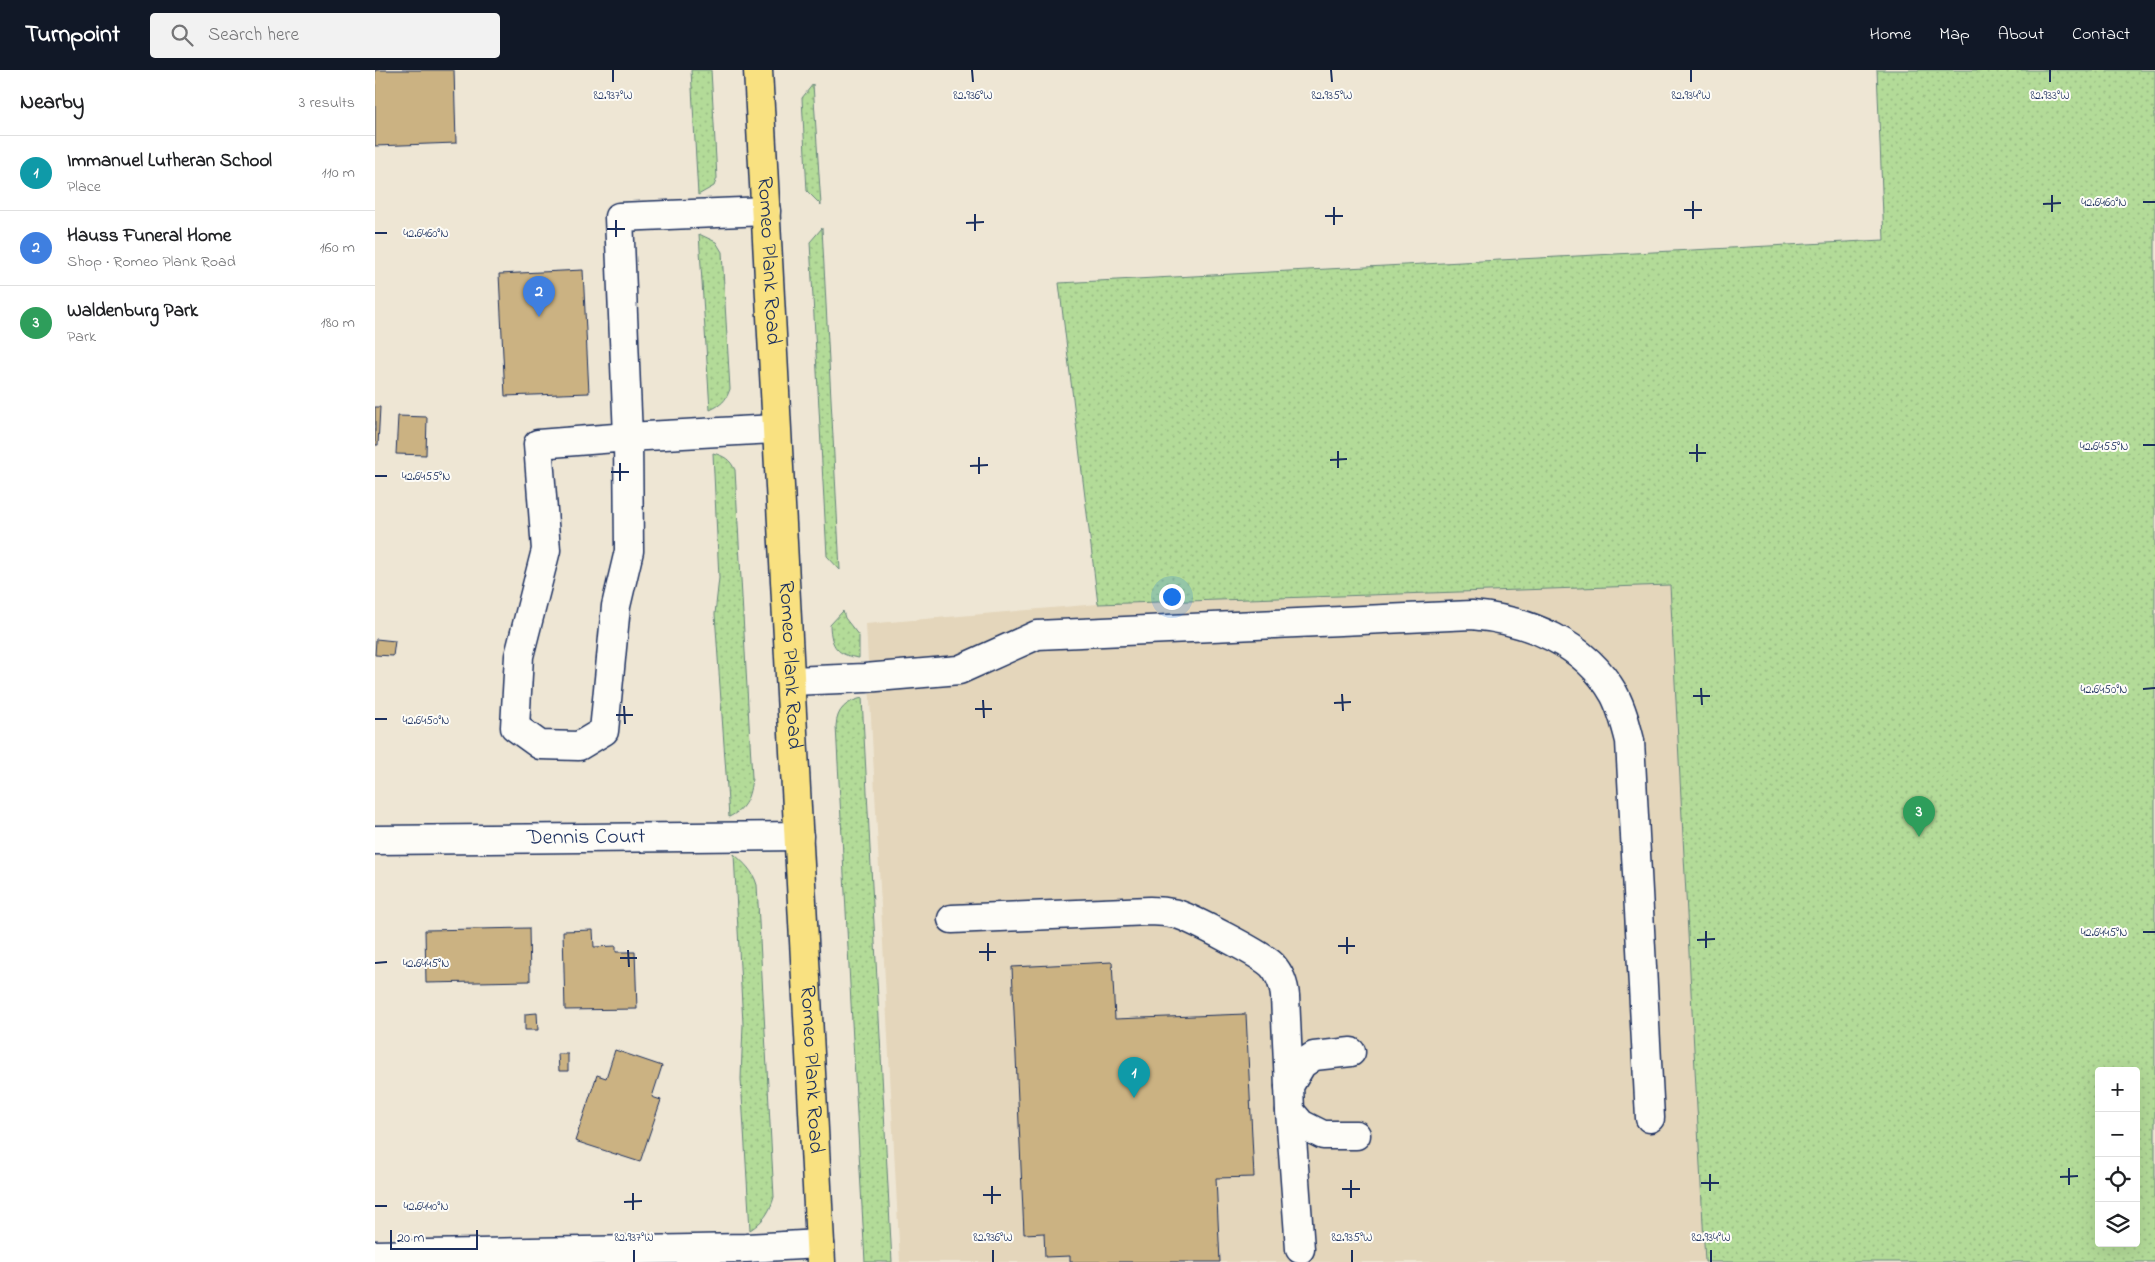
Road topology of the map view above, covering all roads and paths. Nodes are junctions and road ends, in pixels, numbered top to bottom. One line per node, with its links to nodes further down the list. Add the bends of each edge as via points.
1 (758, 70): 2 (main road, Romeo Plank Road)
2 (766, 211): 3 (main road, Romeo Plank Road); 4 (street, via 619,218)
3 (776, 429): 4 (street); 5 (main road, Romeo Plank Road)
4 (628, 437): 4 (street, via 539,444 546,550 519,656 515,727 540,745 579,746 604,731 616,606 629,551)
5 (791, 681): 6 (main road, Romeo Plank Road); 11 (street, via 959,670 1037,635 1472,615 1498,617 1548,634 1573,648 1595,670 1613,694 1624,717 1630,741)
6 (799, 836): 7 (street, Dennis Court); 14 (main road, Romeo Plank Road)
7 (375, 840)
8 (952, 919): 10 (street, via 1150,911 1178,915 1256,954 1271,964 1284,986)
9 (1351, 1052): 10 (street, via 1314,1056 1303,1064)
10 (1290, 1099): 12 (street, via 1301,1124 1323,1135); 13 (street)
11 (1650, 1118)
12 (1356, 1135)
13 (1300, 1249)
14 (821, 1253): 15 (street, via 727,1248)
15 (375, 1255)

